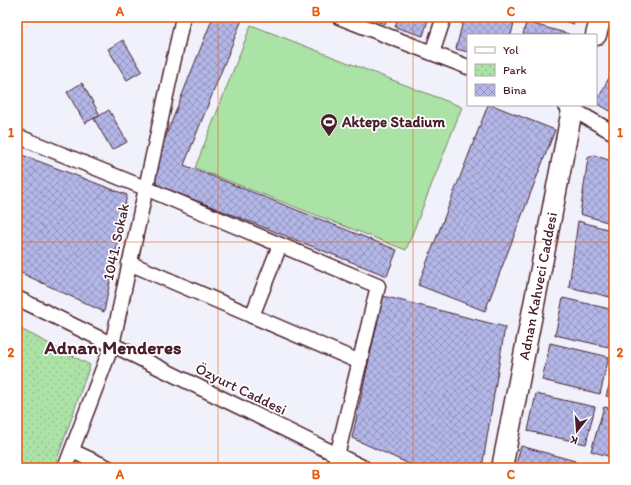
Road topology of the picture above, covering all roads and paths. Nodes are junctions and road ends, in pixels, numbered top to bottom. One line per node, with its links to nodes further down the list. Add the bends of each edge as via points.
1 (183, 17): 11 (street, 1041. Sokak)
2 (339, 17): 6 (street)
3 (444, 17): 6 (street)
4 (601, 17): 5 (street)
5 (596, 34)
6 (432, 53): 7 (street)
7 (467, 67)
8 (570, 106): 9 (street); 23 (street, Adnan Kahveci Caddesi)
9 (614, 133)
10 (17, 136): 11 (street)
11 (145, 188): 12 (street); 13 (street, 1041. Sokak)
12 (280, 245): 15 (street); 17 (street, via 378,286)
13 (129, 263): 15 (street); 16 (street, 1041. Sokak)
14 (17, 298): 16 (street, Özyurt Caddesi)
15 (252, 316): 17 (street)
16 (112, 345): 18 (street, 1041. Sokak); 19 (street, Özyurt Caddesi)
17 (360, 362): 19 (street)
18 (72, 451): 20 (street, 1041. Sokak); 21 (street)
19 (336, 462): 22 (street, Özyurt Caddesi)
20 (65, 468)
21 (109, 468)
22 (364, 468)
23 (502, 468)

